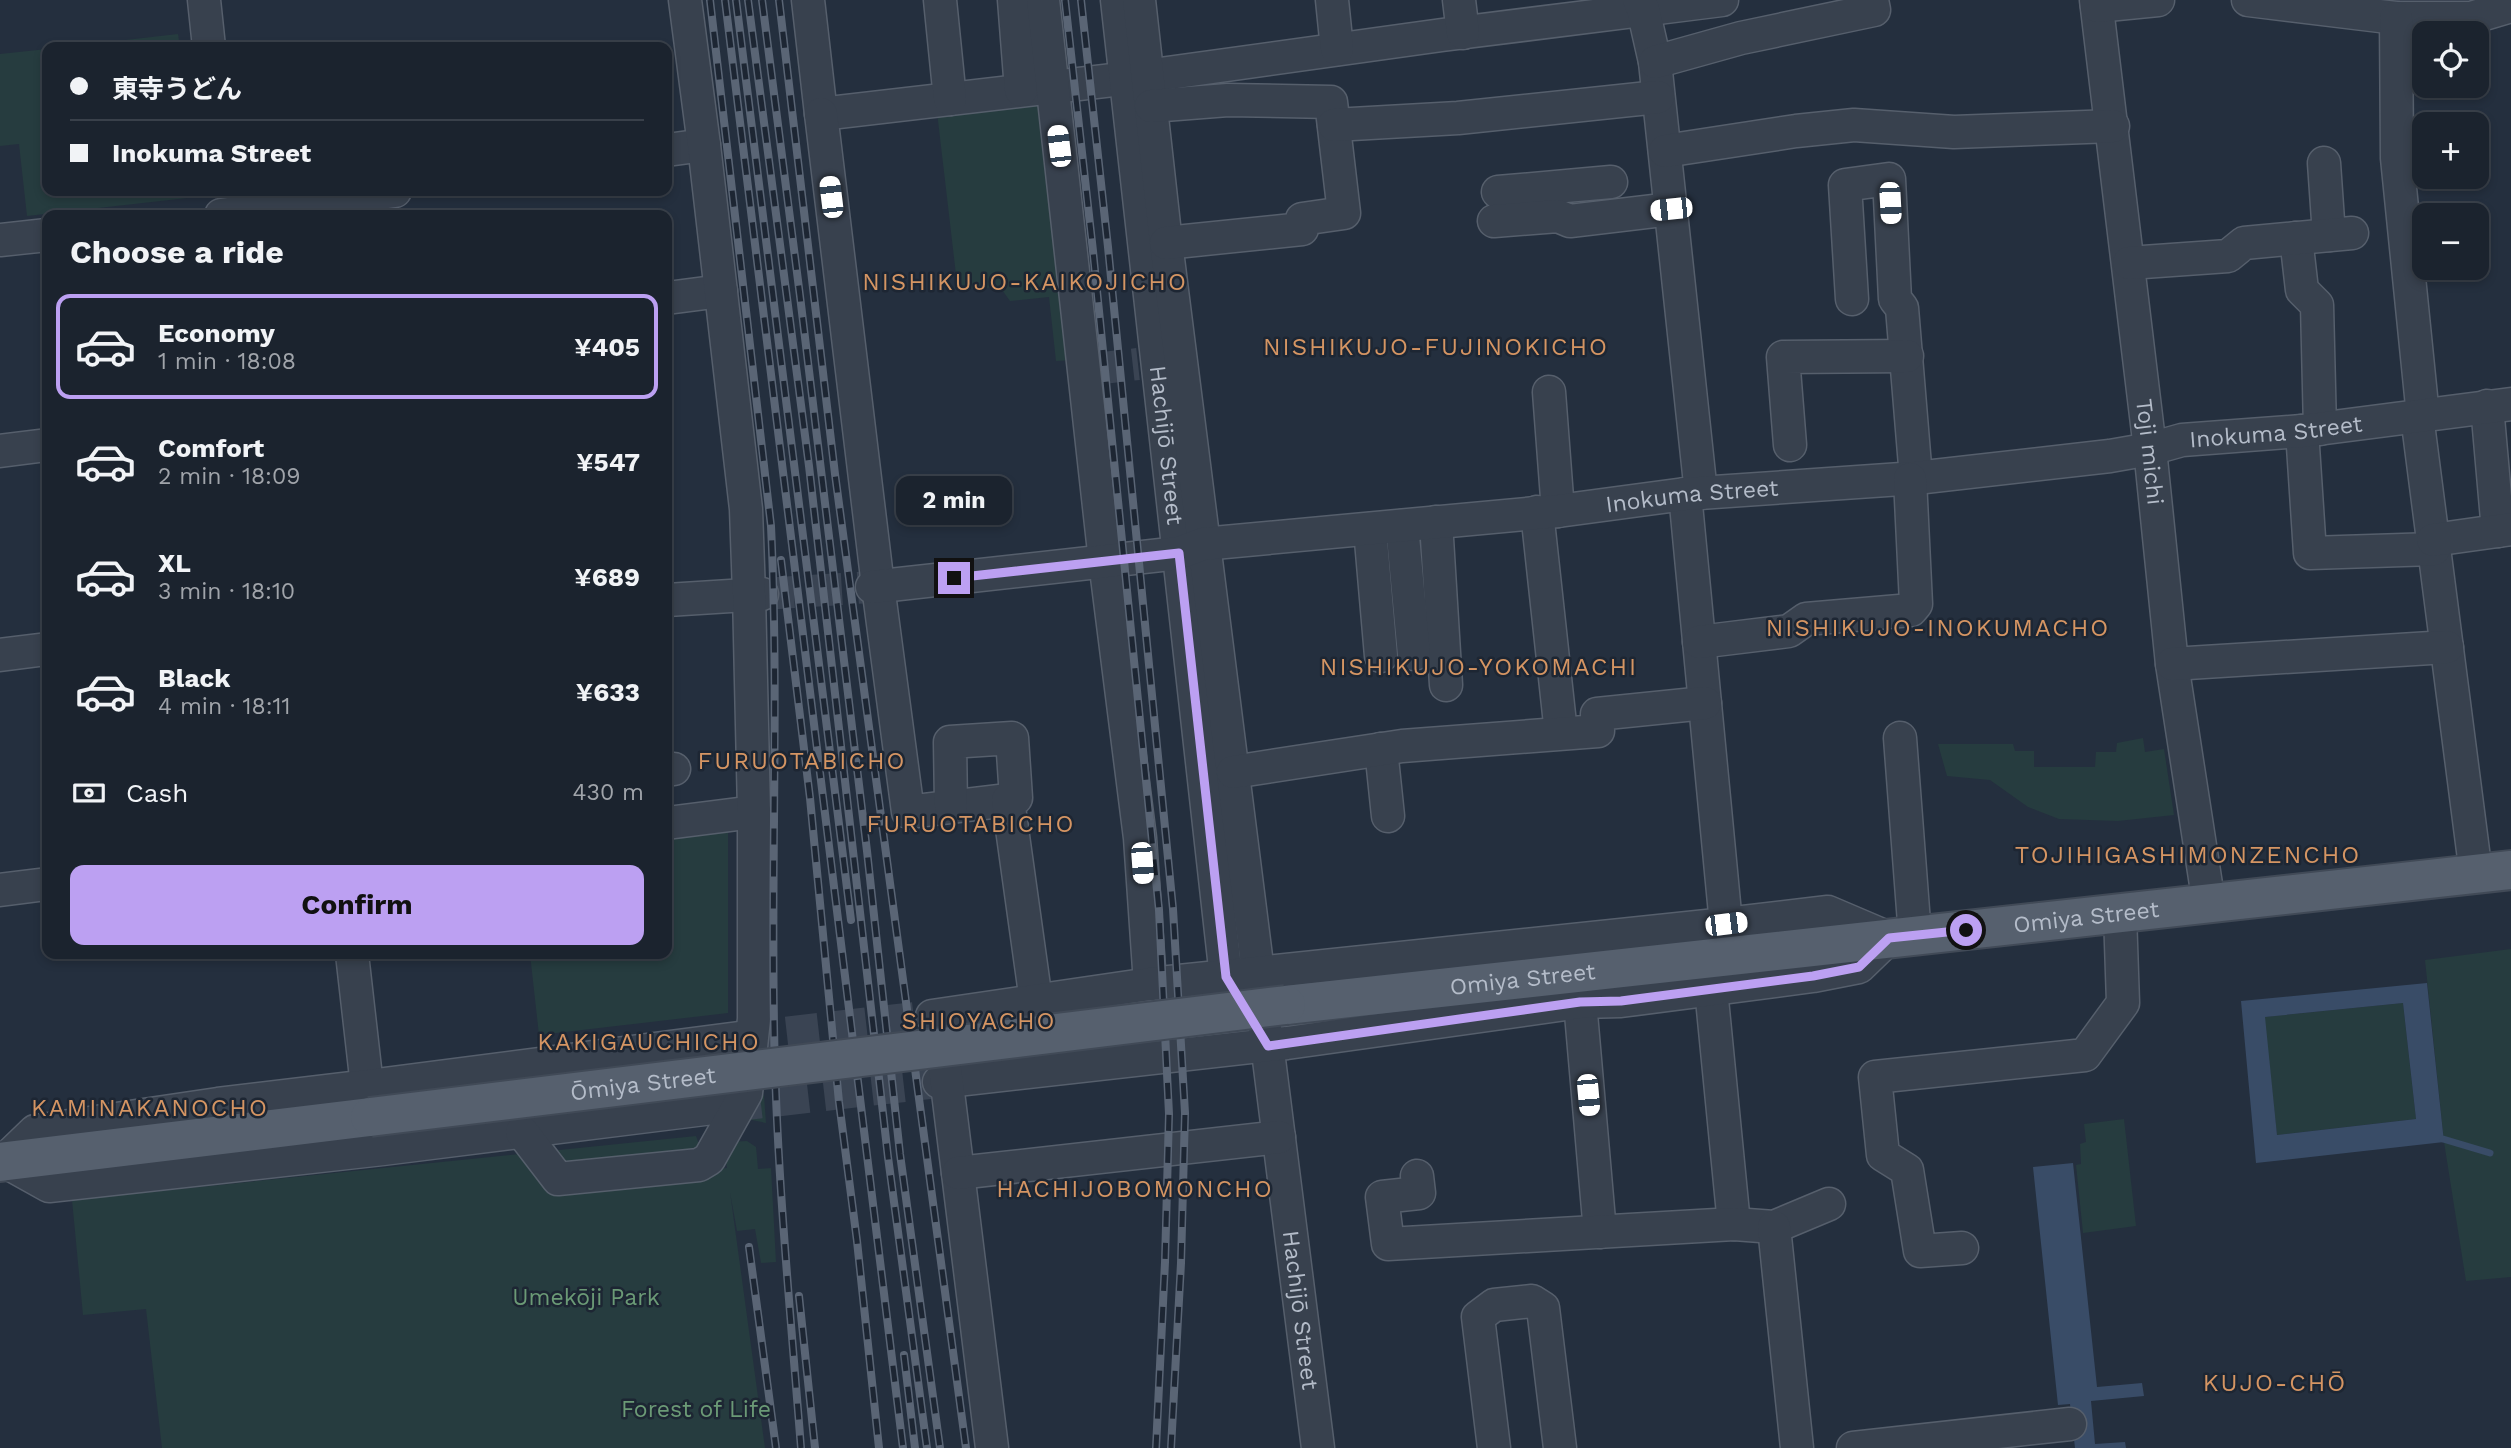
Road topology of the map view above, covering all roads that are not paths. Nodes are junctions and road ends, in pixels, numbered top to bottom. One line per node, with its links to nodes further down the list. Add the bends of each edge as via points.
1 (204, 0): 20 (street)
2 (685, 0): 31 (street)
3 (808, 0): 28 (street)
4 (940, 0): 27 (street)
5 (1014, 0): 25 (street)
6 (1043, 0): 23 (street)
7 (1116, 0): 24 (street, Hachijō Street)
8 (1139, 0): 24 (street, Hachijō Street)
9 (1332, 0): 21 (street)
10 (1459, 0): 19 (street)
11 (1722, 0): 16 (street)
12 (1872, 0): 22 (street, via 1874,10)
13 (2158, 0): 15 (street)
14 (2248, 0): 18 (street)
15 (2097, 3): 30 (street, Toji michi)
16 (1641, 5): 19 (street); 22 (street)
17 (2511, 6): 18 (street, via 2471,18)
18 (2386, 11): 52 (street)
19 (1463, 33): 21 (street)
20 (208, 42)
21 (1337, 49): 24 (street)
22 (1655, 62): 26 (street)
23 (1052, 87): 24 (street); 25 (street); 67 (street)
24 (1141, 87): 29 (street, via 1228,100 1331,102); 44 (street, Hachijō Street); 66 (street, Hachijō Street, via 1147,364)
25 (1021, 90): 27 (street)
26 (1658, 97): 29 (street, via 1458,118); 33 (street)
27 (950, 99): 28 (street)
28 (821, 114): 68 (street)
29 (1334, 125): 44 (street, via 1344,213 1302,219 1302,229)
30 (2113, 126): 33 (street, via 1954,132 1854,125); 45 (street, Toji michi)
31 (704, 145): 32 (street); 46 (street)
32 (672, 149)
33 (1665, 151): 38 (street)
34 (2324, 163): 42 (street, via 2340,234)
35 (1611, 182): 36 (street)
36 (1561, 186): 40 (street); 40 (street, via 1496,206)
37 (360, 196): 39 (street)
38 (1671, 209): 40 (street); 59 (street)
39 (263, 210)
40 (1564, 218)
41 (42, 236): 43 (street)
42 (2296, 238): 45 (street, via 2244,243 2228,256); 53 (street, via 2302,290 2317,305)
43 (0, 240)
44 (1166, 243): 66 (street, Hachijō Street)
45 (2129, 263): 56 (street, Toji michi)
46 (721, 291): 47 (street); 69 (street)
47 (672, 297)
48 (1852, 299): 49 (street, via 1845,186 1889,179 1895,299 1902,309)
49 (1907, 356): 54 (street, via 1783,357); 58 (street)
50 (1549, 393): 60 (street)
51 (2499, 405): 52 (street, Inokuma Street); 64 (street)
52 (2420, 416): 53 (street, Inokuma Street); 65 (street)
53 (2311, 430): 56 (street, Inokuma Street, via 2182,440); 65 (street, via 2310,553)
54 (1790, 445)
55 (42, 446): 57 (street)
56 (2150, 449): 58 (street, Inokuma Street); 77 (street, Toji michi)
57 (0, 451)
58 (1913, 479): 59 (street, Inokuma Street); 71 (street, via 1916,604 1911,610 1805,619 1789,631)
59 (1693, 493): 60 (street, Inokuma Street); 71 (street)
60 (1548, 511): 61 (street, Inokuma Street); 80 (street)
61 (1436, 522): 62 (street, Inokuma Street); 78 (street)
62 (1402, 526): 63 (street, Inokuma Street); 74 (street)
63 (1370, 529): 66 (street, Inokuma Street); 76 (street)
64 (2505, 530): 65 (street)
65 (2433, 544): 72 (street)
66 (1191, 548): 67 (street, Inokuma Street); 83 (street, Hachijō Street); 98 (street, Hachijō Street)
67 (1105, 561): 68 (street, Inokuma Street); 99 (street, via 1140,838)
68 (875, 587): 85 (street, via 908,812)
69 (756, 594): 70 (street); 86 (street)
70 (672, 600)
71 (1699, 642): 79 (street)
72 (2446, 647): 77 (street); 89 (street)
73 (42, 650): 75 (street)
74 (1414, 654)
75 (0, 655)
76 (1381, 656)
77 (2172, 664): 92 (street, Toji michi)
78 (1446, 685)
79 (1705, 703): 80 (street, via 1597,714 1598,731); 94 (street)
80 (1561, 733): 82 (street)
81 (1900, 738): 95 (street)
82 (1381, 749): 83 (street); 87 (street)
83 (1233, 772): 97 (street, Hachijō Street)
84 (1009, 800): 85 (street); 85 (street, via 1016,799 1012,738 950,742); 101 (street)
85 (951, 806)
86 (754, 812): 88 (street); 109 (street, via 754,1019 746,1093 709,1159 699,1165 558,1178)
87 (1388, 816)
88 (672, 822)
89 (2494, 872): 92 (main road, Omiya Street)
90 (42, 885): 91 (street)
91 (0, 890)
92 (2209, 904): 93 (main road, Omiya Street)
93 (2120, 914): 95 (main road, Omiya Street); 118 (street, via 2123,1003 2085,1055 1875,1077 1884,1155 1907,1170 1920,1251)
94 (1726, 924): 95 (street, via 1828,912); 97 (street)
95 (1902, 937): 100 (street, via 1859,967); 103 (main road, Omiya Street)
96 (353, 959): 108 (street)
97 (1258, 974): 98 (street); 105 (street, Hachijō Street)
98 (1226, 977): 99 (street); 105 (street, Hachijō Street)
99 (1150, 984): 101 (street)
100 (1711, 989): 102 (street); 115 (street)
101 (1036, 1001): 106 (street, via 935,1016)
102 (1580, 1002): 105 (street); 117 (street)
103 (1286, 1005): 108 (main road, Ōmiya Street, bridge)
104 (739, 1038): 108 (street)
105 (1268, 1046): 106 (street); 110 (street, Hachijō Street)
106 (943, 1082): 112 (street)
107 (729, 1107): 109 (street)
108 (374, 1109): 109 (street); 111 (main road, Ōmiya Street)
109 (522, 1132)
110 (1279, 1138): 112 (street); 121 (street, Hachijō Street)
111 (2, 1161)
112 (958, 1173): 120 (street)
113 (1417, 1176): 117 (street, via 1419,1193 1382,1197 1388,1244)
114 (1829, 1203): 116 (street)
115 (1734, 1224): 116 (street); 117 (street)
116 (1774, 1227): 124 (street)
117 (1601, 1232)
118 (1962, 1248)
119 (2070, 1424): 125 (street)
120 (992, 1448)
121 (1318, 1448)
122 (1494, 1448): 123 (street, via 1478,1317 1494,1305 1532,1301 1543,1308)
123 (1560, 1448)
124 (1797, 1448)
125 (1853, 1448)

